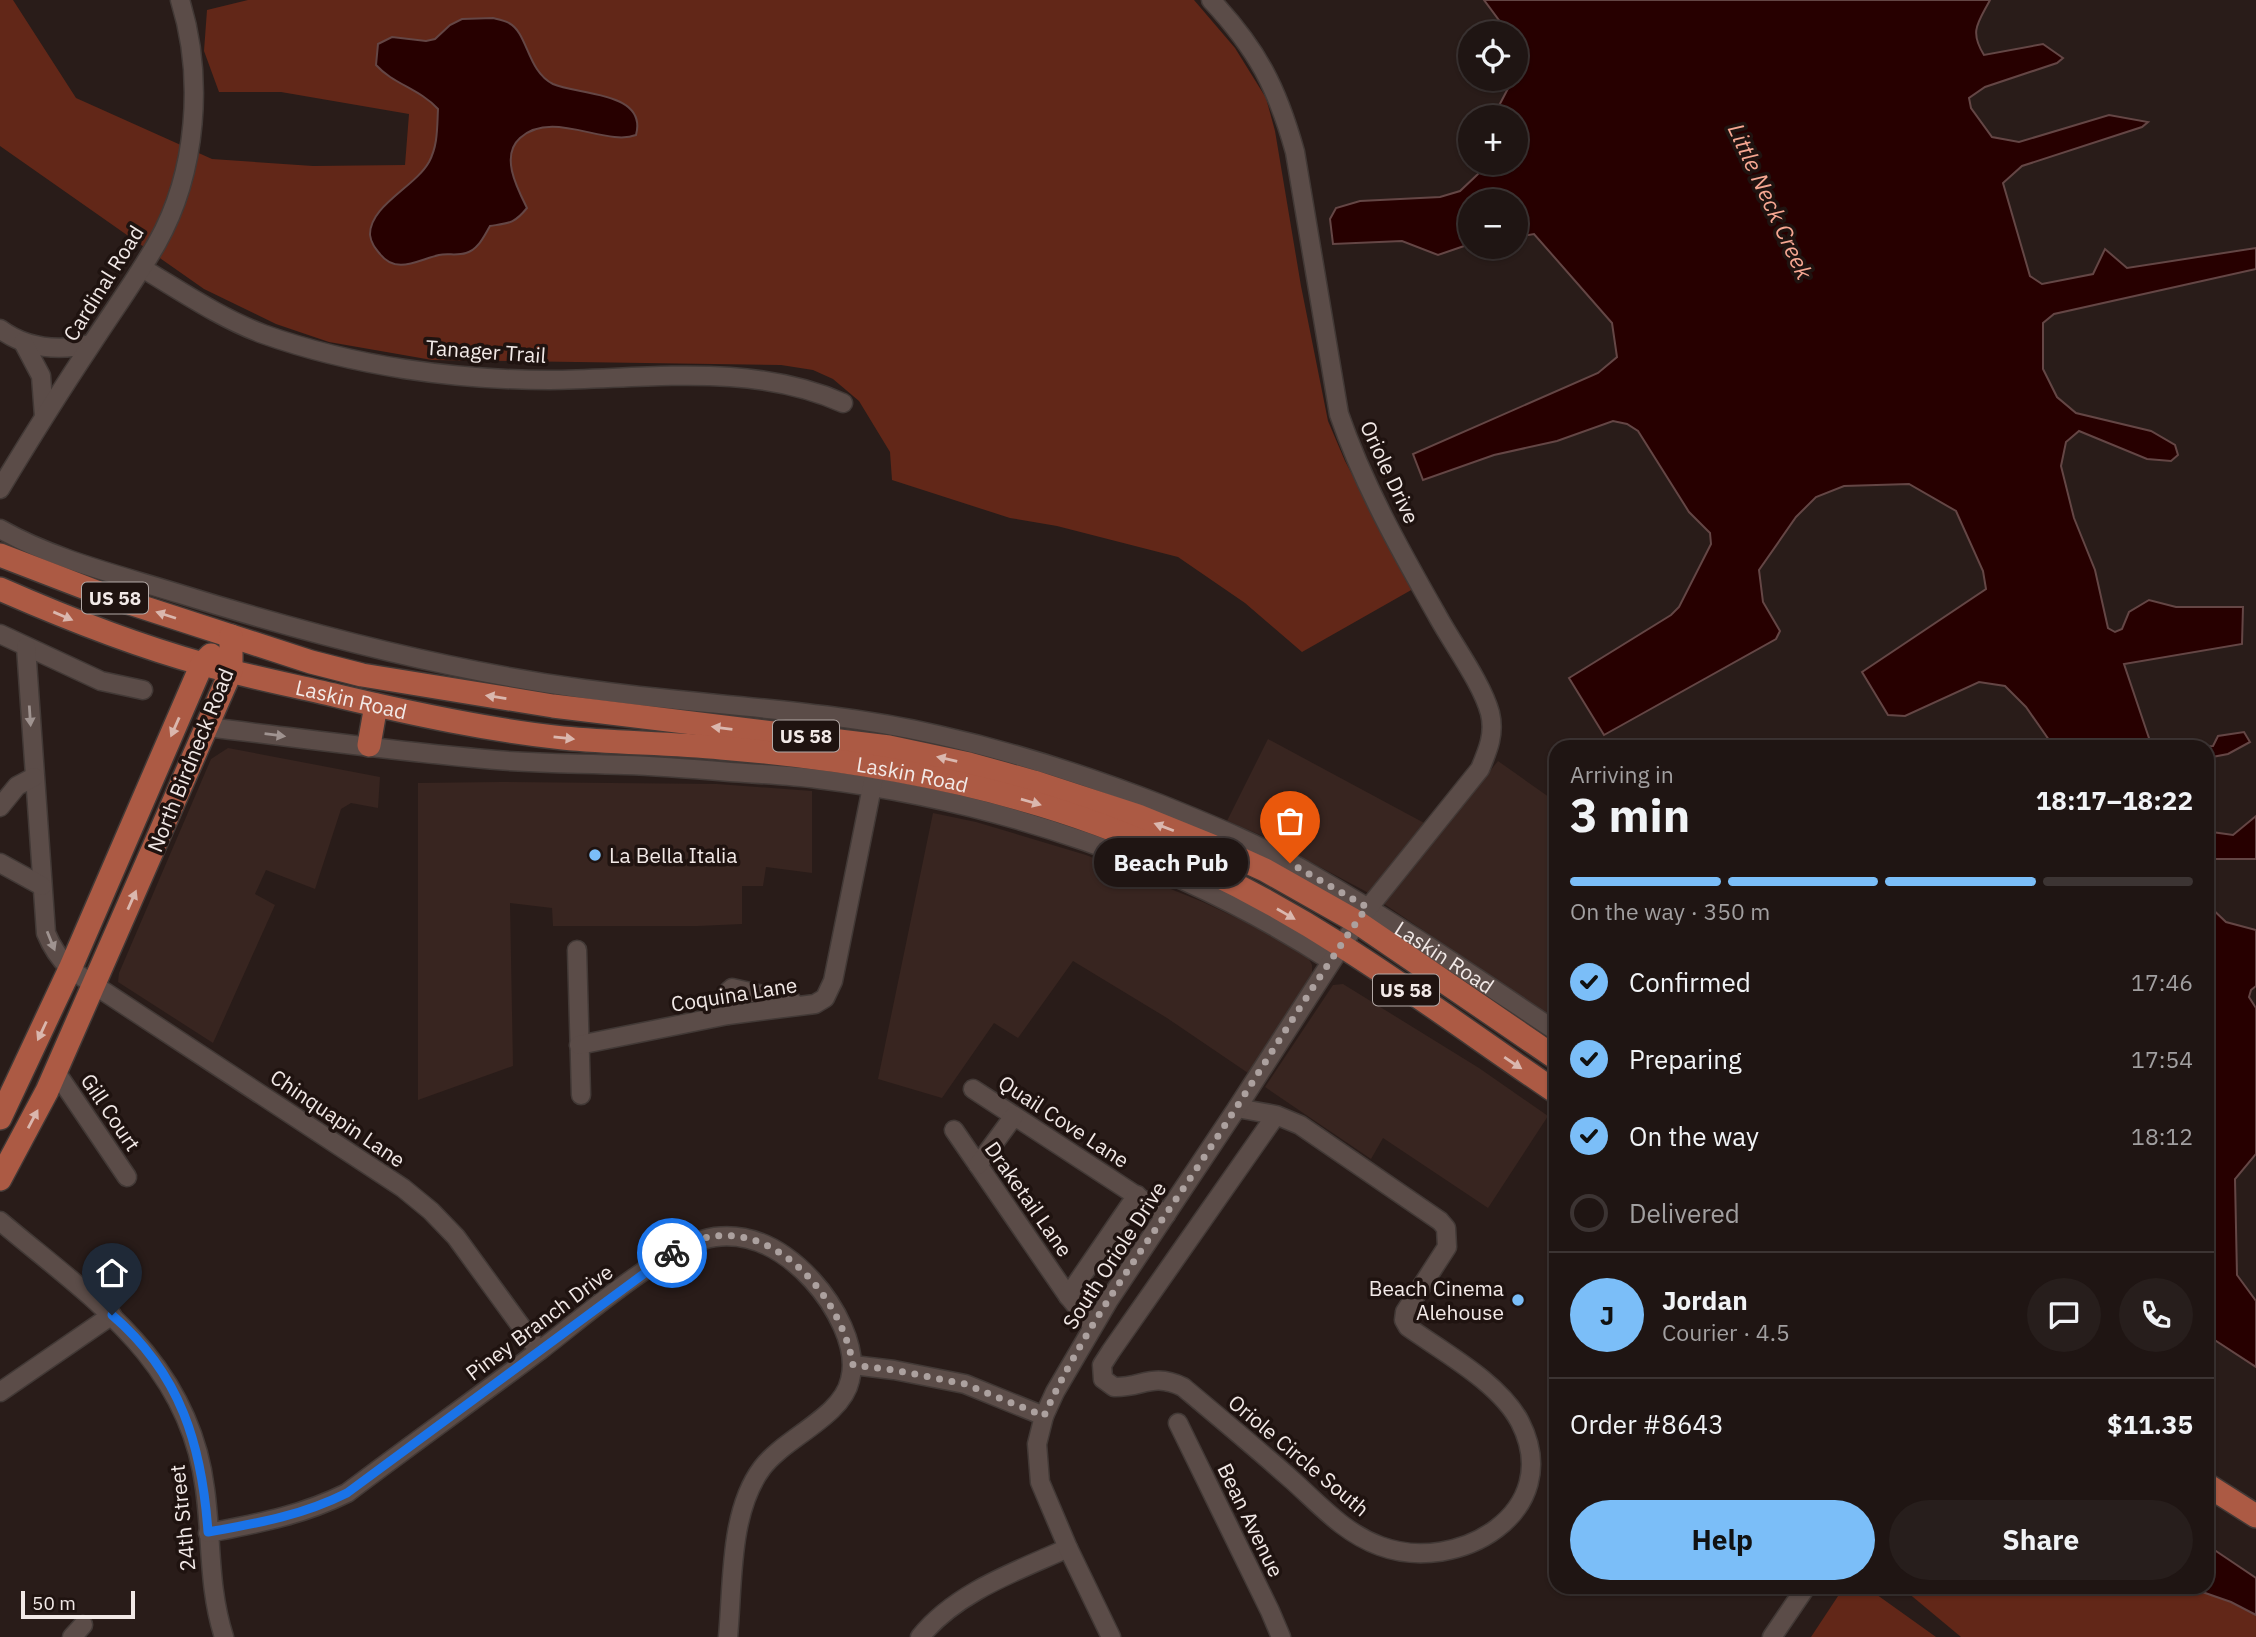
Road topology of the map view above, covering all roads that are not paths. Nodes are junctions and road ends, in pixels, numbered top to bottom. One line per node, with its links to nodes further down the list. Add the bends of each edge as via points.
1 (180, 0): 3 (street, Cardinal Road, via 194,72 191,143 177,196)
2 (1211, 0): 31 (street, Oriole Drive, via 1263,66 1286,122 1299,174 1339,414 1352,452 1490,712 1491,740 1480,769)
3 (142, 268): 6 (street, Cardinal Road); 7 (street, Tanager Trail, via 251,329 369,361 486,377 548,380 750,379 802,387)
4 (0, 329): 5 (street)
5 (23, 342): 6 (street, via 57,349); 8 (street, via 41,376)
6 (92, 344): 8 (street, Cardinal Road)
7 (843, 403)
8 (44, 416): 9 (street, Cardinal Road)
9 (0, 489)
10 (0, 529): 13 (street, Laskin Road, via 50,553)
11 (0, 555): 15 (main road, Laskin Road / US 58, one-way to 11)
12 (0, 589): 17 (main road, Laskin Road / US 58, one-way to 17, via 77,622)
13 (238, 612): 15 (street); 23 (street, Laskin Road, via 414,658 582,689 851,718)
14 (0, 634): 16 (street)
15 (231, 636): 17 (main road, North Birdneck Road); 18 (main road, North Birdneck Road); 23 (main road, Laskin Road / US 58, one-way to 15, via 553,706 362,675)
16 (26, 648): 19 (street, via 101,681); 27 (street, one-way to 27)
17 (202, 664): 18 (main road, Laskin Road / US 58); 34 (main road, North Birdneck Road, one-way to 34)
18 (231, 671): 20 (main road, Laskin Road / US 58); 21 (main road, North Birdneck Road)
19 (143, 690)
20 (376, 705): 22 (main road, Laskin Road / US 58); 24 (main road)
21 (207, 727): 24 (street, Laskin Road, one-way to 24); 35 (main road, North Birdneck Road, one-way to 21)
22 (486, 727): 25 (street); 26 (main road, Laskin Road / US 58, one-way to 26, via 561,738 817,757)
23 (890, 736): 31 (main road, Laskin Road / US 58, via 1138,817)
24 (369, 746): 25 (street, Laskin Road)
25 (486, 760): 26 (street, Laskin Road, via 815,778)
26 (874, 776): 33 (main road, Laskin Road / US 58, via 911,772 1087,820 1206,871 1267,903); 36 (street, Coquina Lane, via 830,990 825,998)
27 (34, 778): 28 (street, via 18,786); 30 (street)
28 (0, 807)
29 (0, 863): 30 (street)
30 (42, 886): 34 (street, one-way to 34, via 46,933 51,947)
31 (1362, 914): 33 (street, South Oriole Drive); 38 (street, Laskin Road); 40 (main road, Laskin Road / US 58)
32 (577, 950): 39 (street)
33 (1336, 953): 42 (main road, Laskin Road / US 58, one-way to 42); 45 (street, South Oriole Drive)
34 (70, 969): 35 (street, Chinquapin Lane); 48 (main road, North Birdneck Road, one-way to 48)
35 (95, 985): 41 (main road, North Birdneck Road); 59 (street, Chinquapin Lane, via 404,1188 456,1237)
36 (807, 1006): 37 (street, Coquina Lane); 37 (street, via 732,988 725,999)
37 (728, 1015): 39 (street, Coquina Lane)
38 (1549, 1027)
39 (579, 1045): 44 (street)
40 (1549, 1053)
41 (56, 1072): 51 (street, Gill Court); 52 (main road, North Birdneck Road, one-way to 41)
42 (1549, 1088)
43 (973, 1090): 47 (street, Quail Cove Lane)
44 (581, 1095)
45 (1237, 1108): 46 (street, Oriole Circle South); 54 (street, South Oriole Drive)
46 (1276, 1115): 46 (street, Oriole Circle South, via 1111,1351 1102,1365 1103,1379 1114,1387 1148,1380 1183,1387 1337,1522 1379,1546 1402,1553 1438,1552 1485,1538 1522,1502 1530,1456 1521,1424 1502,1396 1404,1320 1447,1247 1446,1228 1380,1177 1300,1125)
47 (1014, 1116): 50 (street); 53 (street, Quail Cove Lane)
48 (0, 1118)
49 (954, 1130): 50 (street, Draketail Lane)
50 (978, 1165): 56 (street, Draketail Lane)
51 (127, 1177)
52 (0, 1179)
53 (1137, 1195): 54 (street, Quail Cove Lane); 56 (street)
54 (1166, 1215): 58 (street, South Oriole Drive)
55 (0, 1221): 57 (street, 24th Street)
56 (1068, 1296): 58 (street, Draketail Lane)
57 (112, 1315): 61 (street); 68 (street, 24th Street, via 144,1349 183,1409 201,1463)
58 (1093, 1326): 62 (street, South Oriole Drive)
59 (539, 1351): 60 (street, Piney Branch Drive, via 679,1248 705,1239 740,1236 787,1258 822,1291 844,1332); 68 (street, Piney Branch Drive, via 347,1493 290,1517)
60 (853, 1365): 62 (street, via 965,1384); 72 (street, via 837,1405 775,1452 750,1487 736,1540)
61 (0, 1392)
62 (1044, 1416): 69 (street, South Oriole Drive, via 1037,1463)
63 (1178, 1423): 75 (street, Bean Avenue)
64 (2214, 1489): 66 (main road)
65 (2214, 1507): 67 (main road)
66 (2256, 1516)
67 (2256, 1531)
68 (208, 1532): 71 (street, 24th Street, via 214,1595)
69 (1068, 1548): 73 (street, via 975,1592 941,1614); 74 (street, South Oriole Drive)
70 (1802, 1594): 76 (street)
71 (224, 1637)
72 (728, 1637)
73 (920, 1637)
74 (1111, 1637)
75 (1281, 1637)
76 (1772, 1637)

